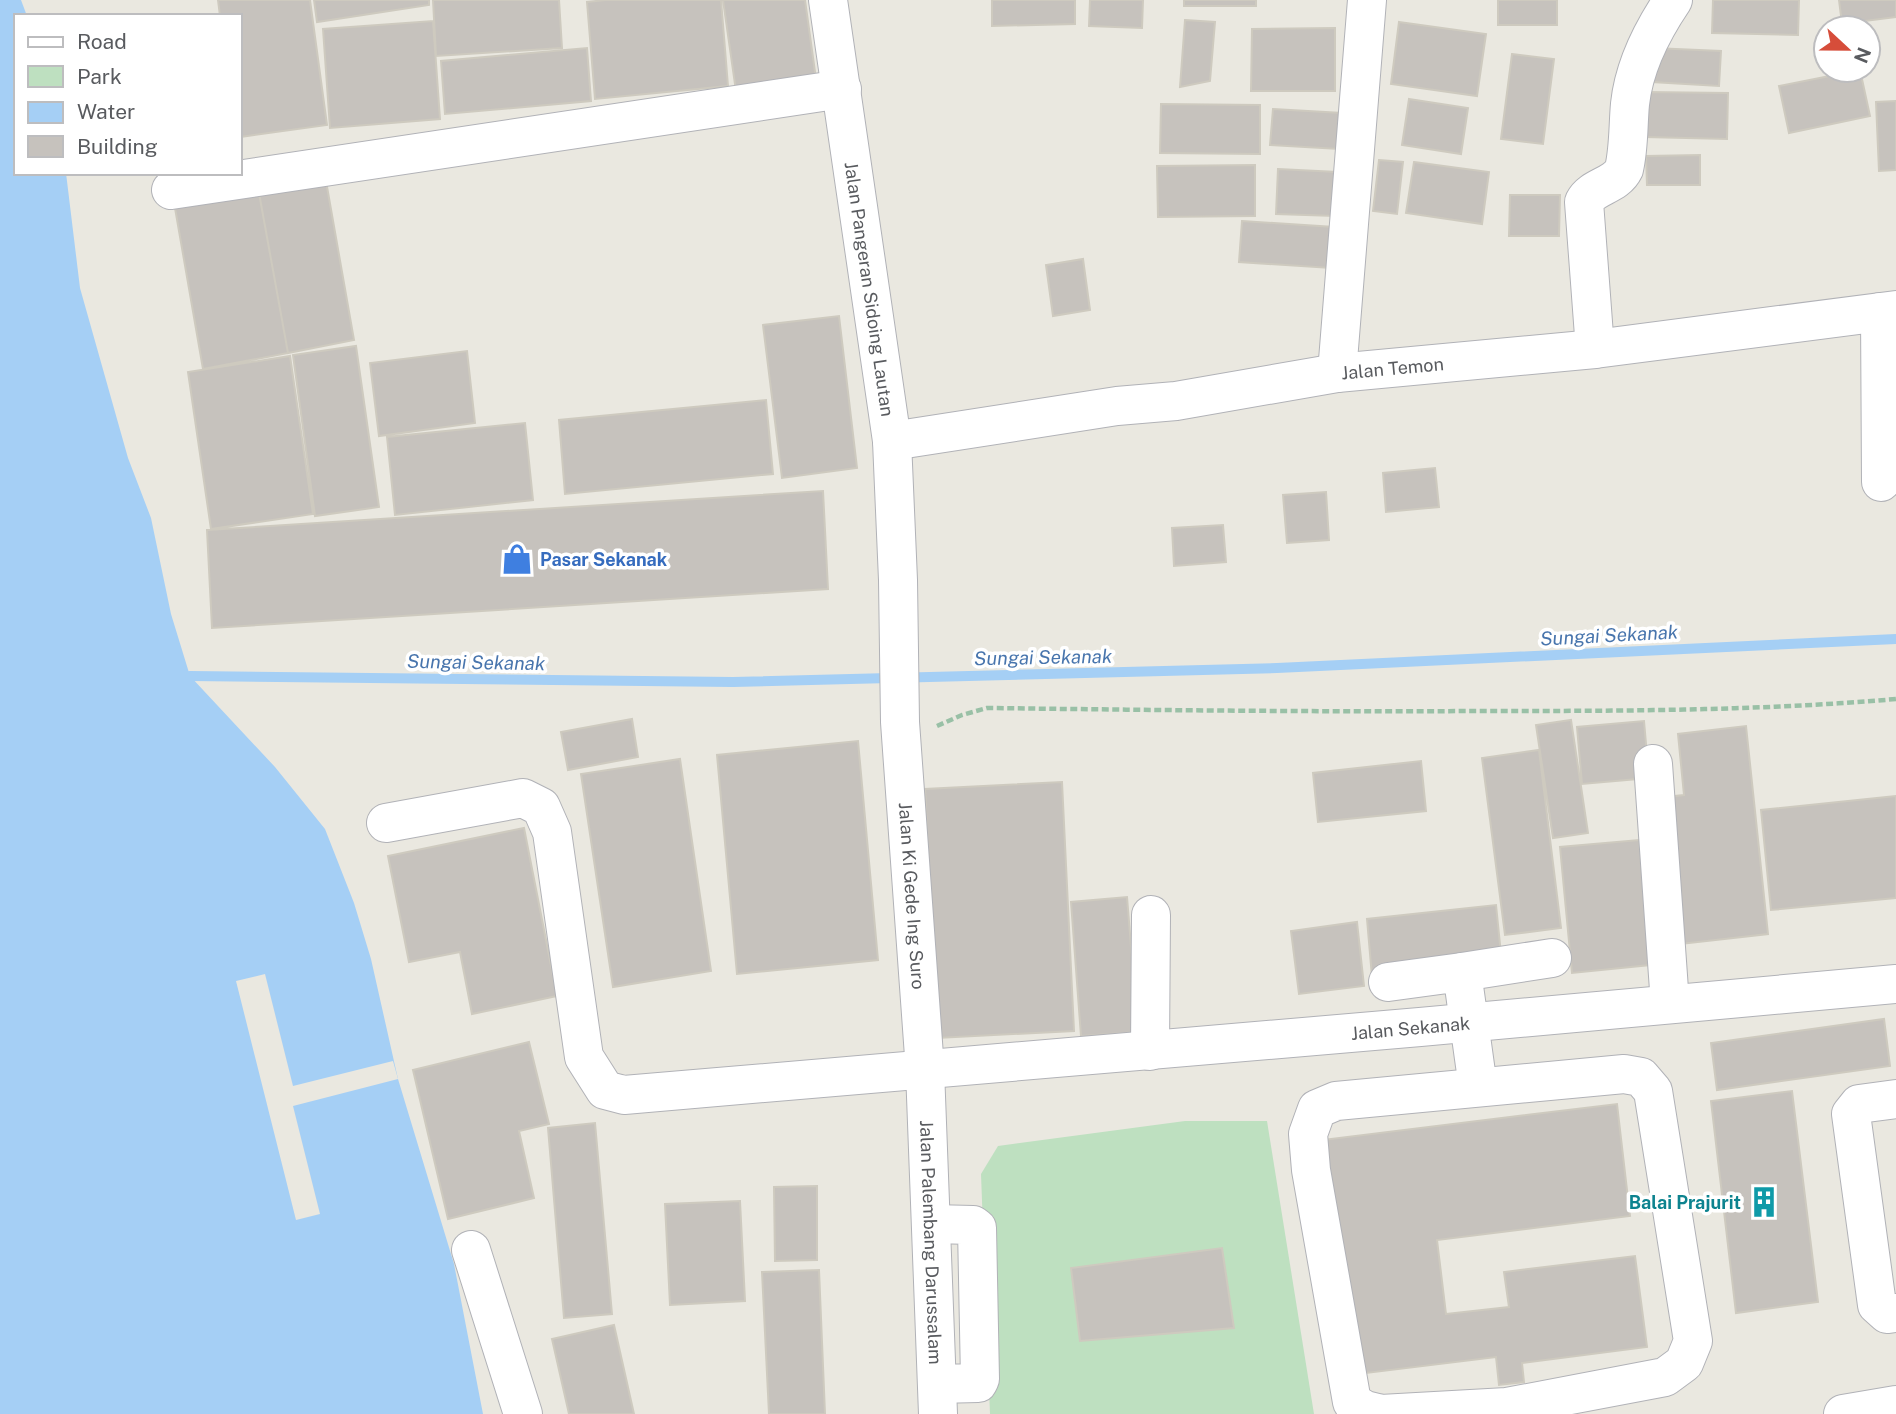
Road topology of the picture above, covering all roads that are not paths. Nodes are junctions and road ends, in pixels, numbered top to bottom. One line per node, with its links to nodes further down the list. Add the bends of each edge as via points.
1 (828, 0): 4 (street, Jalan Pangeran Sidoing Lautan)
2 (1367, 0): 8 (street)
3 (1673, 0): 7 (street, via 1640,62 1624,169 1619,178 1584,202)
4 (842, 89): 5 (street); 9 (street, Jalan Pangeran Sidoing Lautan)
5 (171, 190)
6 (1888, 311): 7 (street, Jalan Temon); 10 (street)
7 (1595, 349): 8 (street, Jalan Temon)
8 (1337, 373): 9 (street, Jalan Temon)
9 (892, 441): 11 (street, Jalan Pangeran Sidoing Lautan)
10 (1881, 481)
11 (901, 732): 22 (street, Jalan Ki Gede Ing Suro)
12 (1654, 765): 19 (street)
13 (386, 823): 22 (street, Jalan Sekanak, via 523,798 541,807 552,832 584,1057 605,1090 624,1095)
14 (1152, 915): 21 (street)
15 (1552, 958): 16 (street)
16 (1462, 972): 17 (street); 20 (street)
17 (1388, 982)
18 (1896, 984): 19 (street, Jalan Sekanak)
19 (1670, 1004): 20 (street, Jalan Sekanak)
20 (1470, 1023): 21 (street, Jalan Sekanak); 23 (street)
21 (1150, 1051): 22 (street, Jalan Sekanak)
22 (925, 1070): 27 (street, Jalan Palembang Darussalam)
23 (1478, 1087): 29 (street, via 1336,1101 1317,1109 1308,1134 1311,1170 1352,1402 1381,1414); 29 (street, via 1625,1074 1647,1081 1654,1091 1693,1341 1684,1363 1665,1377)
24 (1896, 1099): 26 (street, via 1859,1104 1851,1114 1877,1305 1887,1314)
25 (471, 1250): 30 (street)
26 (1896, 1313)
27 (938, 1399)
28 (1896, 1405): 31 (street)
29 (1507, 1410)
30 (523, 1414)
31 (1843, 1414)

